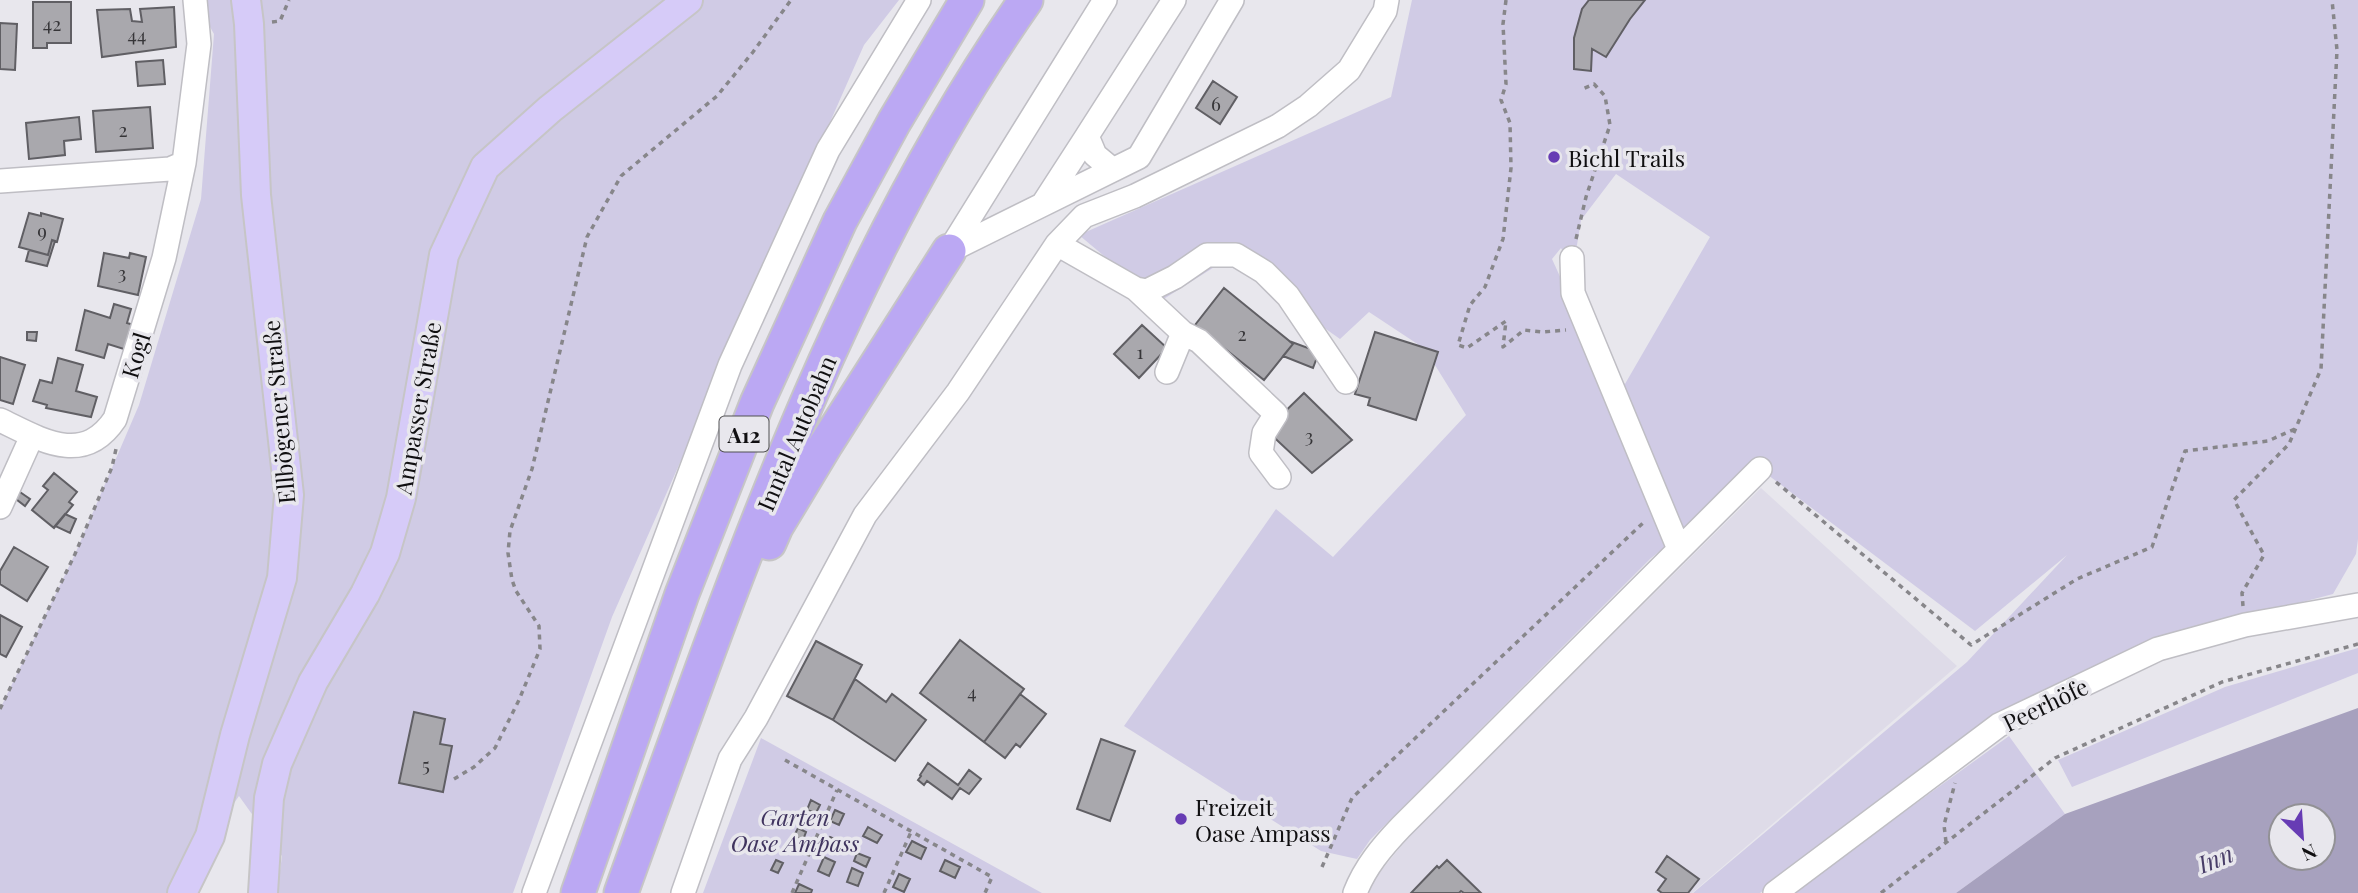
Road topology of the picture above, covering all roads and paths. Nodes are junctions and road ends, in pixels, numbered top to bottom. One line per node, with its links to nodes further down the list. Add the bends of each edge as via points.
1 (195, 0): 16 (street, Kogl, via 199,44)
2 (246, 0): 51 (main road, Ellbögener Straße, via 256,195 289,495 282,578 210,836)
3 (688, 0): 52 (main road, Ampasser Straße, via 550,108 485,167 444,255 401,498 385,553 313,682 276,764 269,798)
4 (791, 0): 45 (path, via 717,96 621,176 587,237 532,469 510,531 512,580 539,626 540,649 495,748)
5 (919, 0): 53 (street, via 828,150 730,365)
6 (967, 0): 54 (highway, Inntal Autobahn / A12, via 840,221 757,403 682,594)
7 (1027, 0): 39 (highway, Inntal Autobahn / A12, via 930,152 874,257 794,430)
8 (1105, 0): 22 (street)
9 (1174, 0): 15 (street)
10 (1232, 0): 17 (street, via 1139,157)
11 (1387, 0): 19 (street, via 1349,70 1308,106 1278,126)
12 (1506, 0): 25 (path, via 1506,85 1501,100 1510,123 1511,169 1503,239 1485,287 1471,305 1458,345 1467,348 1506,321 1503,347 1524,330)
13 (2332, 0): 30 (path, via 2337,50 2321,369)
14 (1580, 90): 23 (path, via 1594,84 1605,96 1610,125)
15 (1087, 136): 17 (street); 20 (street)
16 (184, 163): 18 (street, via 170,169); 31 (street, Kogl, via 164,258 115,419 99,438 78,446)
17 (1108, 172): 19 (street); 20 (street)
18 (0, 181)
19 (1118, 203): 21 (street, via 1084,216)
20 (1043, 204): 22 (street)
21 (1056, 244): 24 (street); 56 (street, via 958,392 865,515 730,759)
22 (948, 251): 39 (highway, via 776,527 750,587)
23 (1572, 258): 25 (street, via 1573,293)
24 (1136, 289): 26 (street); 28 (street, via 1147,291 1207,255 1236,255 1264,272 1288,296)
25 (1588, 328): 35 (street)
26 (1184, 333): 27 (street); 34 (street, via 1199,341 1276,414 1264,433 1261,453)
27 (1167, 372)
28 (1346, 382)
29 (0, 420): 31 (street, Kogl)
30 (2297, 428): 33 (path, via 2268,440 2185,451 2152,547 2077,579 1971,645); 40 (path, via 2289,444 2234,500 2264,555 2242,593)
31 (32, 436): 36 (street)
32 (117, 442): 42 (path, via 112,467 75,554)
33 (1760, 469): 37 (street)
34 (1279, 477)
35 (1661, 506): 37 (street); 49 (path, via 1352,798)
36 (0, 507)
37 (1679, 549): 50 (street, via 1379,850)
38 (2358, 605): 40 (street, Peerhöfe)
39 (721, 617): 55 (highway, Inntal Autobahn / A12)
40 (2245, 625): 43 (street, Peerhöfe, via 2158,649 1999,725)
41 (2358, 644): 48 (path, via 2222,682 2055,758)
42 (0, 709)
43 (1964, 751): 48 (path, via 1944,825); 60 (street, Peerhöfe)
44 (786, 760): 46 (path)
45 (454, 779)
46 (837, 790): 47 (path); 57 (path)
47 (911, 831): 58 (path); 59 (path, via 992,877)
48 (1946, 842): 61 (path)
49 (1322, 867)
50 (1358, 885)
51 (182, 893)
52 (263, 893)
53 (534, 893)
54 (578, 893)
55 (621, 893)
56 (683, 893)
57 (792, 893)
58 (884, 893)
59 (985, 893)
60 (1775, 893)
61 (1881, 893)

